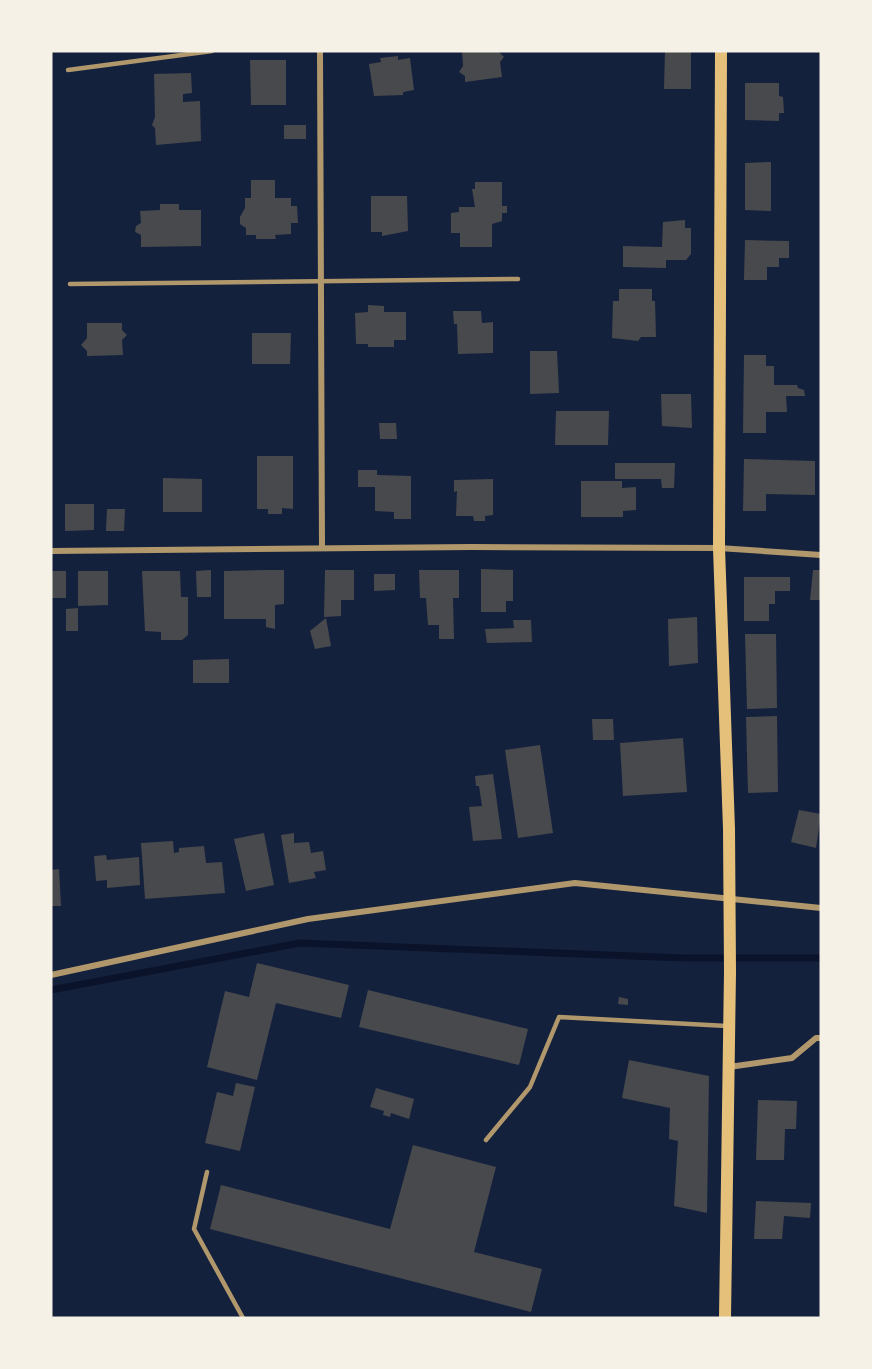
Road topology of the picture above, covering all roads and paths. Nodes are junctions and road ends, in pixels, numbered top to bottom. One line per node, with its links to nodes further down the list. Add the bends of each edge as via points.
1 (212, 51): 4 (lane)
2 (320, 51): 6 (street)
3 (721, 51): 9 (main road)
4 (68, 70)
5 (518, 279): 6 (lane)
6 (321, 282): 7 (lane); 8 (street)
7 (70, 284)
8 (322, 548): 9 (street); 10 (street)
9 (719, 549): 11 (street); 12 (main road)
10 (51, 551)
11 (821, 555)
12 (730, 899): 13 (street); 14 (street, via 575,883 308,919); 15 (main road)
13 (821, 908)
14 (51, 975)
15 (729, 1026): 17 (main road); 18 (lane, via 559,1017 530,1087)
16 (821, 1038): 17 (street, via 792,1058)
17 (729, 1067): 21 (main road)
18 (486, 1140)
19 (207, 1172): 20 (lane, via 194,1229)
20 (243, 1318)
21 (725, 1318)

